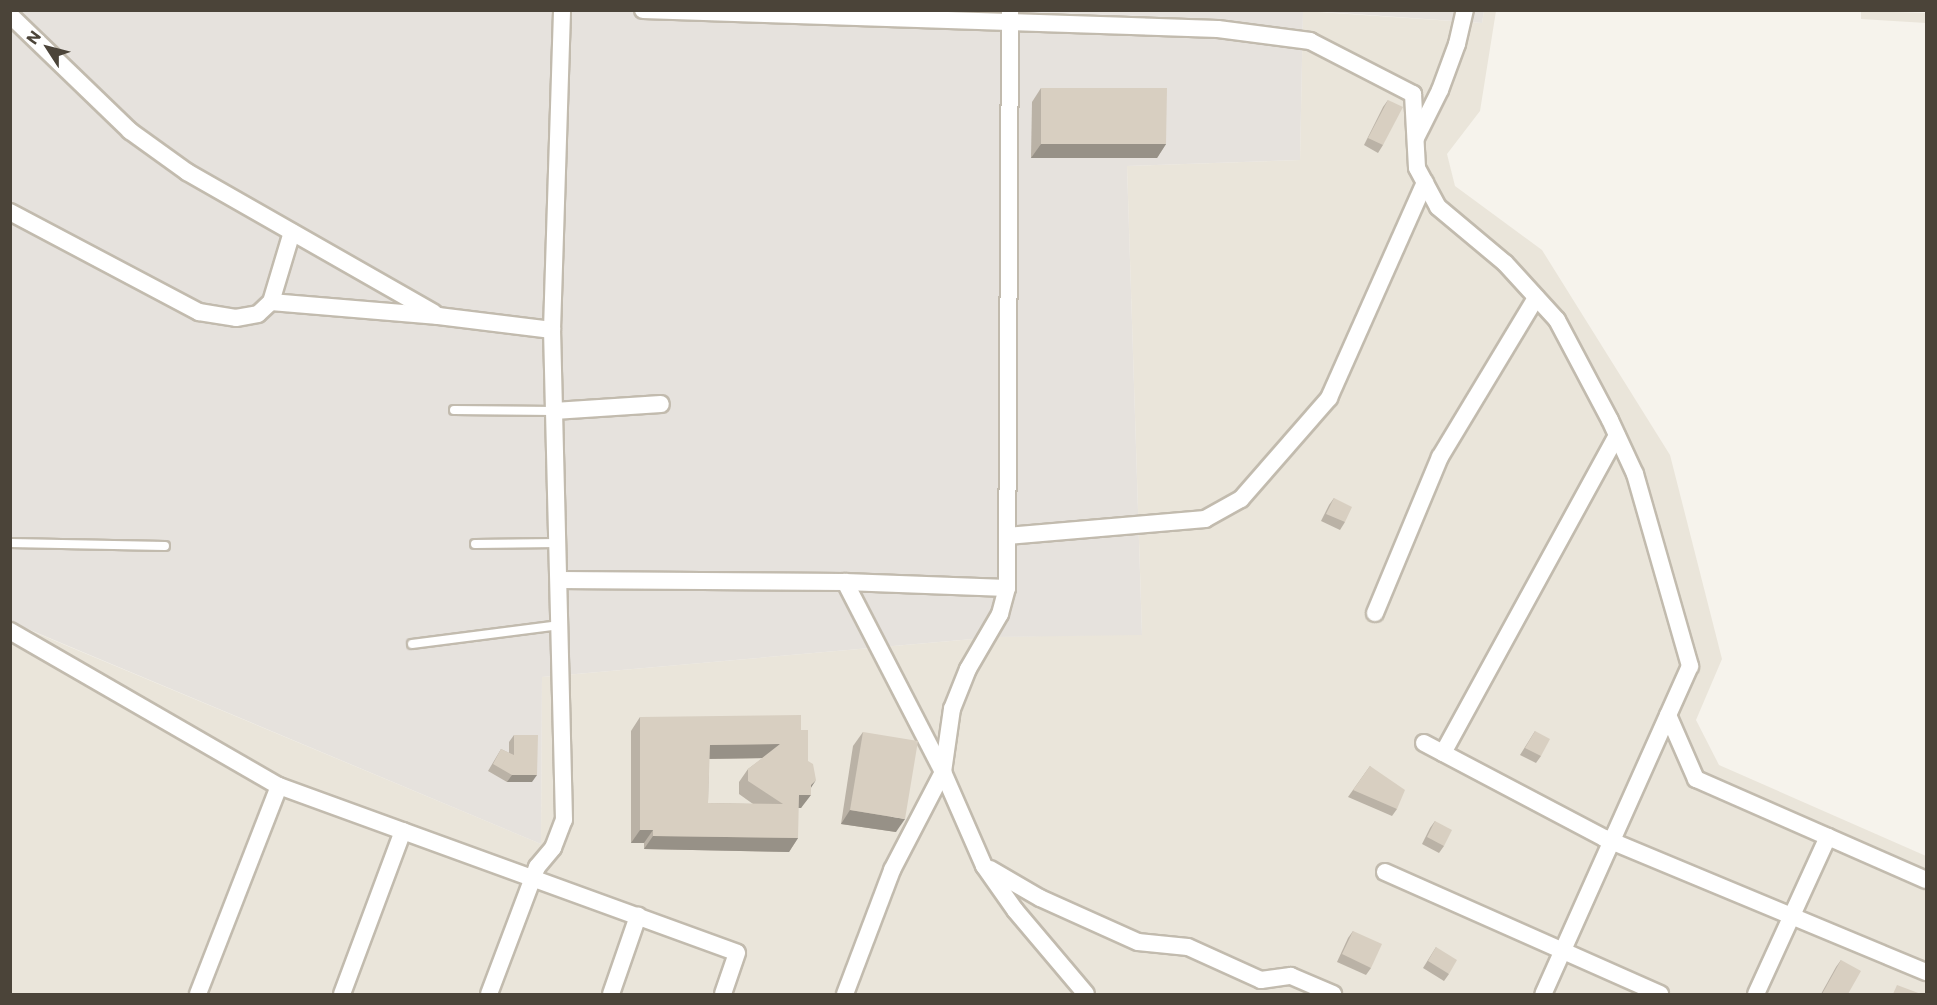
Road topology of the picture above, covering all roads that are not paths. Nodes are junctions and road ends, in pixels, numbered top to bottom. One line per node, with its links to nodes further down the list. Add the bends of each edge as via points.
1 (562, 10): 14 (street)
2 (643, 10): 4 (street)
3 (1465, 10): 7 (street, via 1440,90)
4 (784, 13): 6 (street)
5 (10, 15): 10 (street, via 130,131 187,172)
6 (1010, 16): 7 (street, via 1218,29 1310,41 1413,94); 19 (street)
7 (1415, 139): 8 (street, via 1417,168)
8 (1425, 183): 11 (street, via 1438,207 1505,263); 19 (street, via 1329,398 1241,499 1205,519)
9 (10, 212): 12 (street, via 199,312 236,318 258,314)
10 (292, 232): 12 (street); 13 (street)
11 (1536, 298): 18 (street, via 1557,320); 27 (street, via 1440,458)
12 (271, 302): 13 (street)
13 (438, 316): 14 (street)
14 (552, 330): 17 (street)
15 (661, 404): 17 (street)
16 (454, 410): 17 (lane)
17 (554, 411): 22 (street)
18 (1617, 435): 31 (street, via 1635,474 1690,666); 33 (street)
19 (1007, 536): 26 (street)
20 (10, 543): 23 (lane)
21 (475, 543): 22 (lane)
22 (558, 543): 24 (street)
23 (165, 546)
24 (559, 580): 25 (street); 28 (street)
25 (845, 582): 26 (street); 34 (street)
26 (1006, 588): 34 (street, via 1000,615 969,669 952,709)
27 (1375, 613)
28 (560, 625): 30 (lane); 41 (street, via 564,820 553,848)
29 (10, 631): 35 (street)
30 (412, 644)
31 (1668, 715): 37 (street, via 1696,779); 38 (street)
32 (1424, 743): 33 (street)
33 (1443, 753): 38 (street)
34 (943, 772): 39 (street); 52 (street, via 892,870)
35 (279, 786): 36 (street); 47 (street)
36 (403, 831): 41 (street); 48 (street)
37 (1828, 837): 42 (street); 44 (street)
38 (1612, 842): 44 (street); 45 (street)
39 (984, 866): 53 (street, via 1015,910); 54 (street, via 1040,898 1138,942 1188,947 1261,980 1291,975)
40 (1385, 872): 45 (street)
41 (533, 878): 43 (street); 49 (street)
42 (1926, 880)
43 (638, 916): 50 (street); 51 (street, via 737,953)
44 (1794, 916): 46 (street); 57 (street)
45 (1563, 951): 55 (street); 56 (street)
46 (1926, 972)
47 (198, 994)
48 (342, 994)
49 (489, 994)
50 (611, 994)
51 (723, 994)
52 (846, 994)
53 (1086, 994)
54 (1333, 994)
55 (1543, 994)
56 (1660, 994)
57 (1756, 994)

